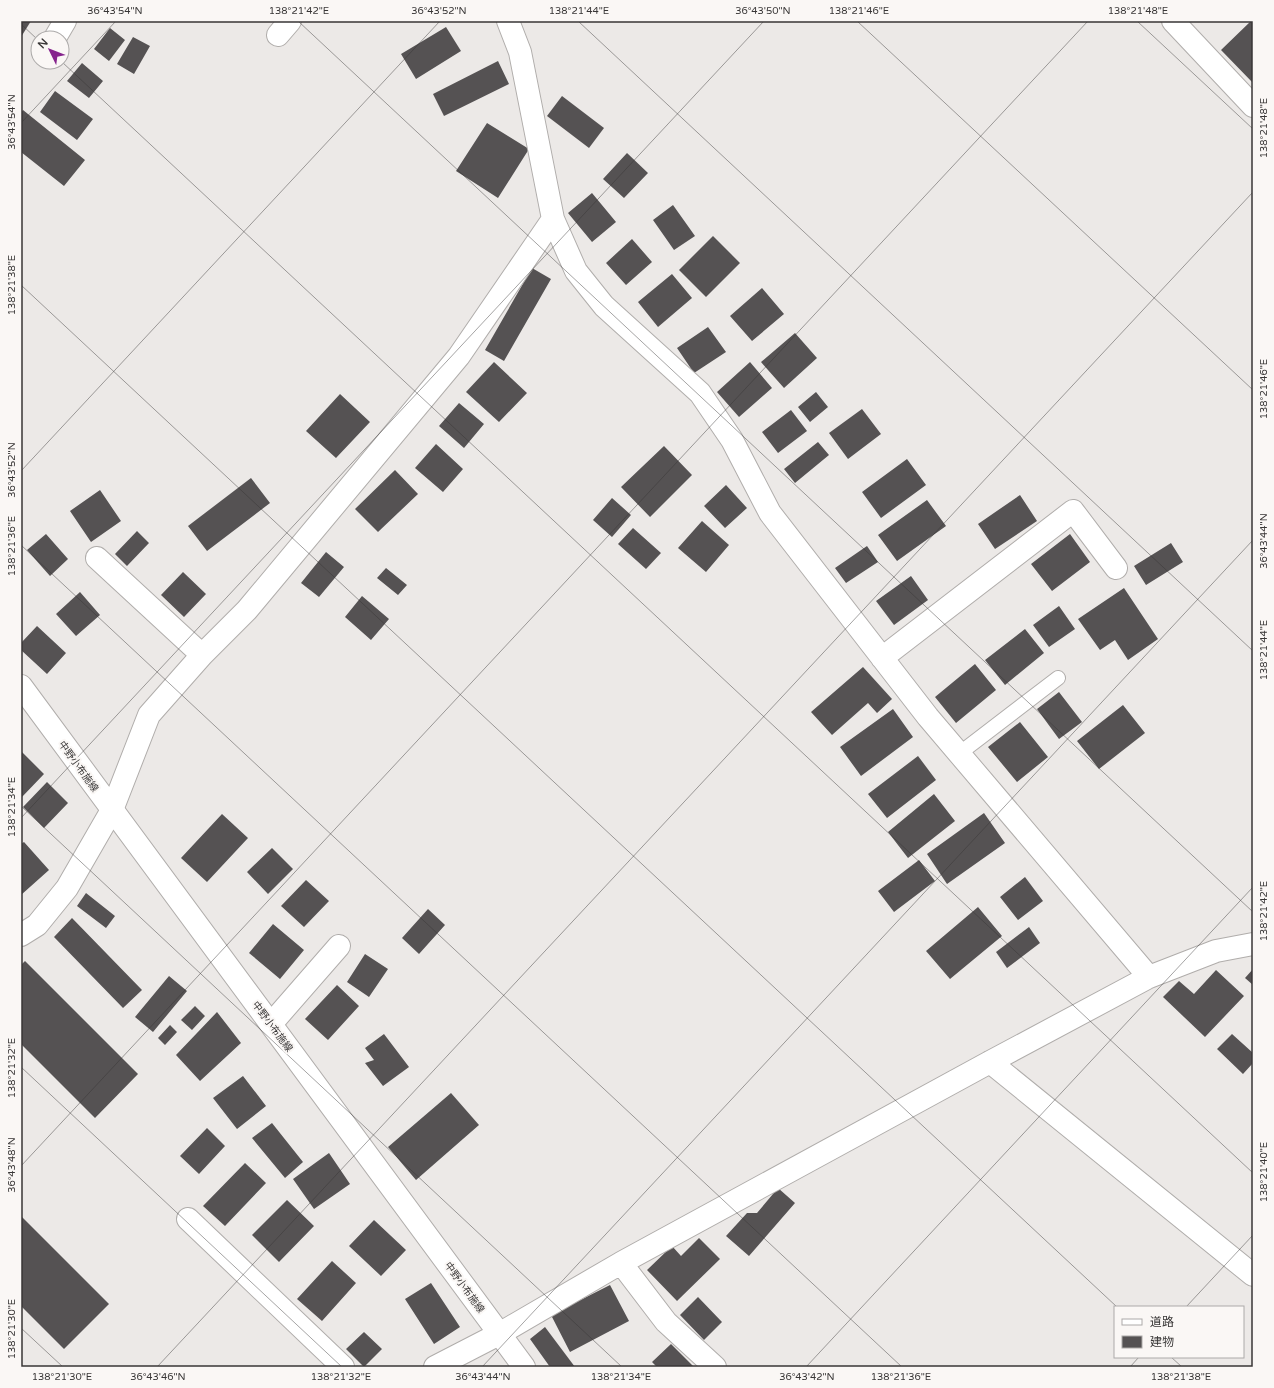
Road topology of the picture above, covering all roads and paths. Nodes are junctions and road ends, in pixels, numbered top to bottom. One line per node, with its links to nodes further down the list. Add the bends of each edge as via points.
1 (65, 21): 4 (street)
2 (508, 21): 6 (street, via 520,52)
3 (1173, 21): 5 (street)
4 (60, 30)
5 (1253, 106)
6 (553, 219): 9 (street, via 459,356 247,610); 10 (street, via 576,271 604,306 700,393 732,440 770,513)
7 (98, 558): 9 (street)
8 (1116, 568): 10 (street, via 1073,512)
9 (202, 655): 14 (street, via 149,715)
10 (882, 658): 13 (street)
11 (1058, 678): 13 (lane)
12 (21, 686): 14 (street, 中野小布施線)
13 (960, 754): 18 (street)
14 (112, 810): 15 (street, via 67,888 37,926); 19 (street, 中野小布施線)
15 (21, 935)
16 (1253, 944): 18 (street, via 1216,951)
17 (339, 946): 19 (street)
18 (1149, 977): 20 (street)
19 (271, 1024): 24 (street, 中野小布施線)
20 (990, 1062): 22 (street); 23 (street)
21 (188, 1219): 25 (street)
22 (621, 1263): 24 (street); 28 (street, via 666,1322)
23 (1253, 1275)
24 (499, 1334): 26 (street); 27 (street, 中野小布施線)
25 (343, 1367)
26 (435, 1367)
27 (524, 1367)
28 (715, 1367)

